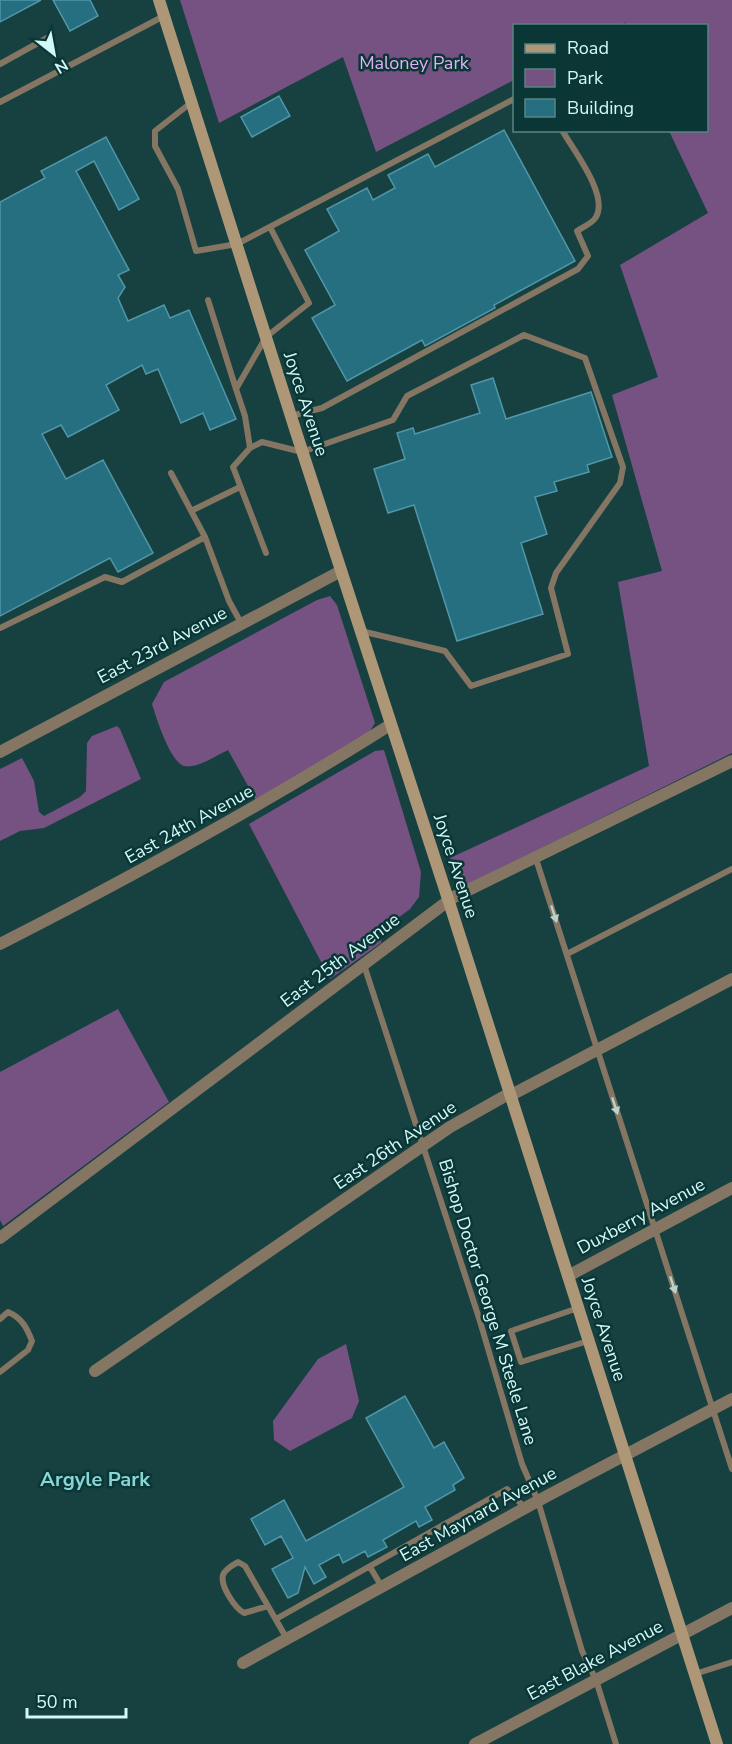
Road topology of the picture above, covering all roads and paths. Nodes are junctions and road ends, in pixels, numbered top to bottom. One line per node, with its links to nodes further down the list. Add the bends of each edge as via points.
1 (159, 0): 2 (street, Joyce Avenue)
2 (164, 15): 6 (lane); 7 (street, Joyce Avenue)
3 (47, 38): 4 (lane)
4 (0, 64)
5 (513, 100): 9 (lane)
6 (0, 102)
7 (192, 102): 10 (street, Joyce Avenue); 10 (lane, via 155,131 155,146 178,189 196,251)
8 (563, 132): 14 (lane, via 596,188 599,208 595,219 577,231 588,256 578,269 322,408)
9 (270, 227): 10 (lane); 12 (lane, via 309,303)
10 (237, 244): 12 (street, Joyce Avenue)
11 (208, 300): 13 (lane)
12 (266, 337): 13 (lane); 14 (street, Joyce Avenue)
13 (236, 389): 15 (lane)
14 (291, 416): 16 (street, Joyce Avenue)
15 (250, 448): 16 (lane, via 262,442); 18 (lane, via 233,468)
16 (302, 452): 22 (street, Joyce Avenue); 25 (lane, via 393,420 406,396 524,335 585,358 623,467 620,483 556,573 551,588 568,654 471,686 445,651)
17 (171, 473): 19 (lane)
18 (240, 487): 19 (lane); 21 (lane)
19 (191, 511): 20 (lane)
20 (205, 537): 23 (lane); 24 (lane, via 122,582 105,577)
21 (266, 553)
22 (341, 572): 23 (street, East 23rd Avenue); 25 (street, Joyce Avenue)
23 (241, 623): 27 (street, East 23rd Avenue)
24 (0, 628)
25 (360, 631): 26 (street, Joyce Avenue)
26 (390, 725): 31 (street, Joyce Avenue); 32 (street, East 24th Avenue, via 123,882)
27 (0, 752)
28 (732, 761): 29 (street, East 25th Avenue)
29 (536, 859): 31 (street, East 25th Avenue); 33 (lane, one-way to 33)
30 (732, 869): 33 (lane)
31 (448, 902): 34 (street, East 25th Avenue); 37 (street, Joyce Avenue)
32 (0, 944)
33 (567, 954): 36 (lane)
34 (364, 965): 38 (lane, Bishop Doctor George M Steele Lane); 41 (street, East 25th Avenue)
35 (732, 979): 36 (street, East 26th Avenue)
36 (597, 1051): 37 (street, East 26th Avenue); 40 (lane, one-way to 40)
37 (509, 1095): 38 (street, East 26th Avenue); 42 (street, Joyce Avenue)
38 (423, 1145): 46 (street, East 26th Avenue); 52 (lane, Bishop Doctor George M Steele Lane, via 522,1464)
39 (732, 1188): 40 (street, Duxberry Avenue)
40 (655, 1229): 42 (street, Duxberry Avenue); 49 (lane, one-way to 49)
41 (0, 1238)
42 (568, 1276): 43 (street, Joyce Avenue)
43 (578, 1308): 45 (street, Joyce Avenue); 45 (lane, via 511,1331 520,1362)
44 (0, 1319): 47 (lane, via 8,1312 17,1316 32,1341 28,1350)
45 (588, 1341): 50 (street, Joyce Avenue)
46 (95, 1371)
47 (0, 1372)
48 (732, 1399): 49 (street, East Maynard Avenue)
49 (713, 1409): 50 (street, East Maynard Avenue); 51 (lane)
50 (625, 1455): 52 (street, East Maynard Avenue); 59 (street, Joyce Avenue)
51 (732, 1469)
52 (538, 1501): 53 (street, East Maynard Avenue); 64 (lane, Bishop Doctor George M Steele Lane, via 582,1651)
53 (525, 1508): 54 (lane, via 507,1489); 55 (street, East Maynard Avenue)
54 (370, 1567): 55 (lane); 58 (lane)
55 (381, 1587): 60 (street, East Maynard Avenue)
56 (268, 1606): 56 (lane, via 245,1566 238,1562 228,1568 223,1583 237,1609 244,1613); 58 (lane)
57 (732, 1608): 59 (street, East Blake Avenue)
58 (276, 1619): 60 (lane)
59 (682, 1634): 63 (street, Joyce Avenue); 64 (street, East Blake Avenue)
60 (287, 1639): 62 (street, East Maynard Avenue)
61 (732, 1662): 63 (lane)
62 (243, 1664)
63 (694, 1674): 67 (street, Joyce Avenue)
64 (596, 1680): 65 (street, East Blake Avenue); 66 (lane, Bishop Doctor George M Steele Lane)
65 (476, 1744)
66 (616, 1744)
67 (717, 1744)

